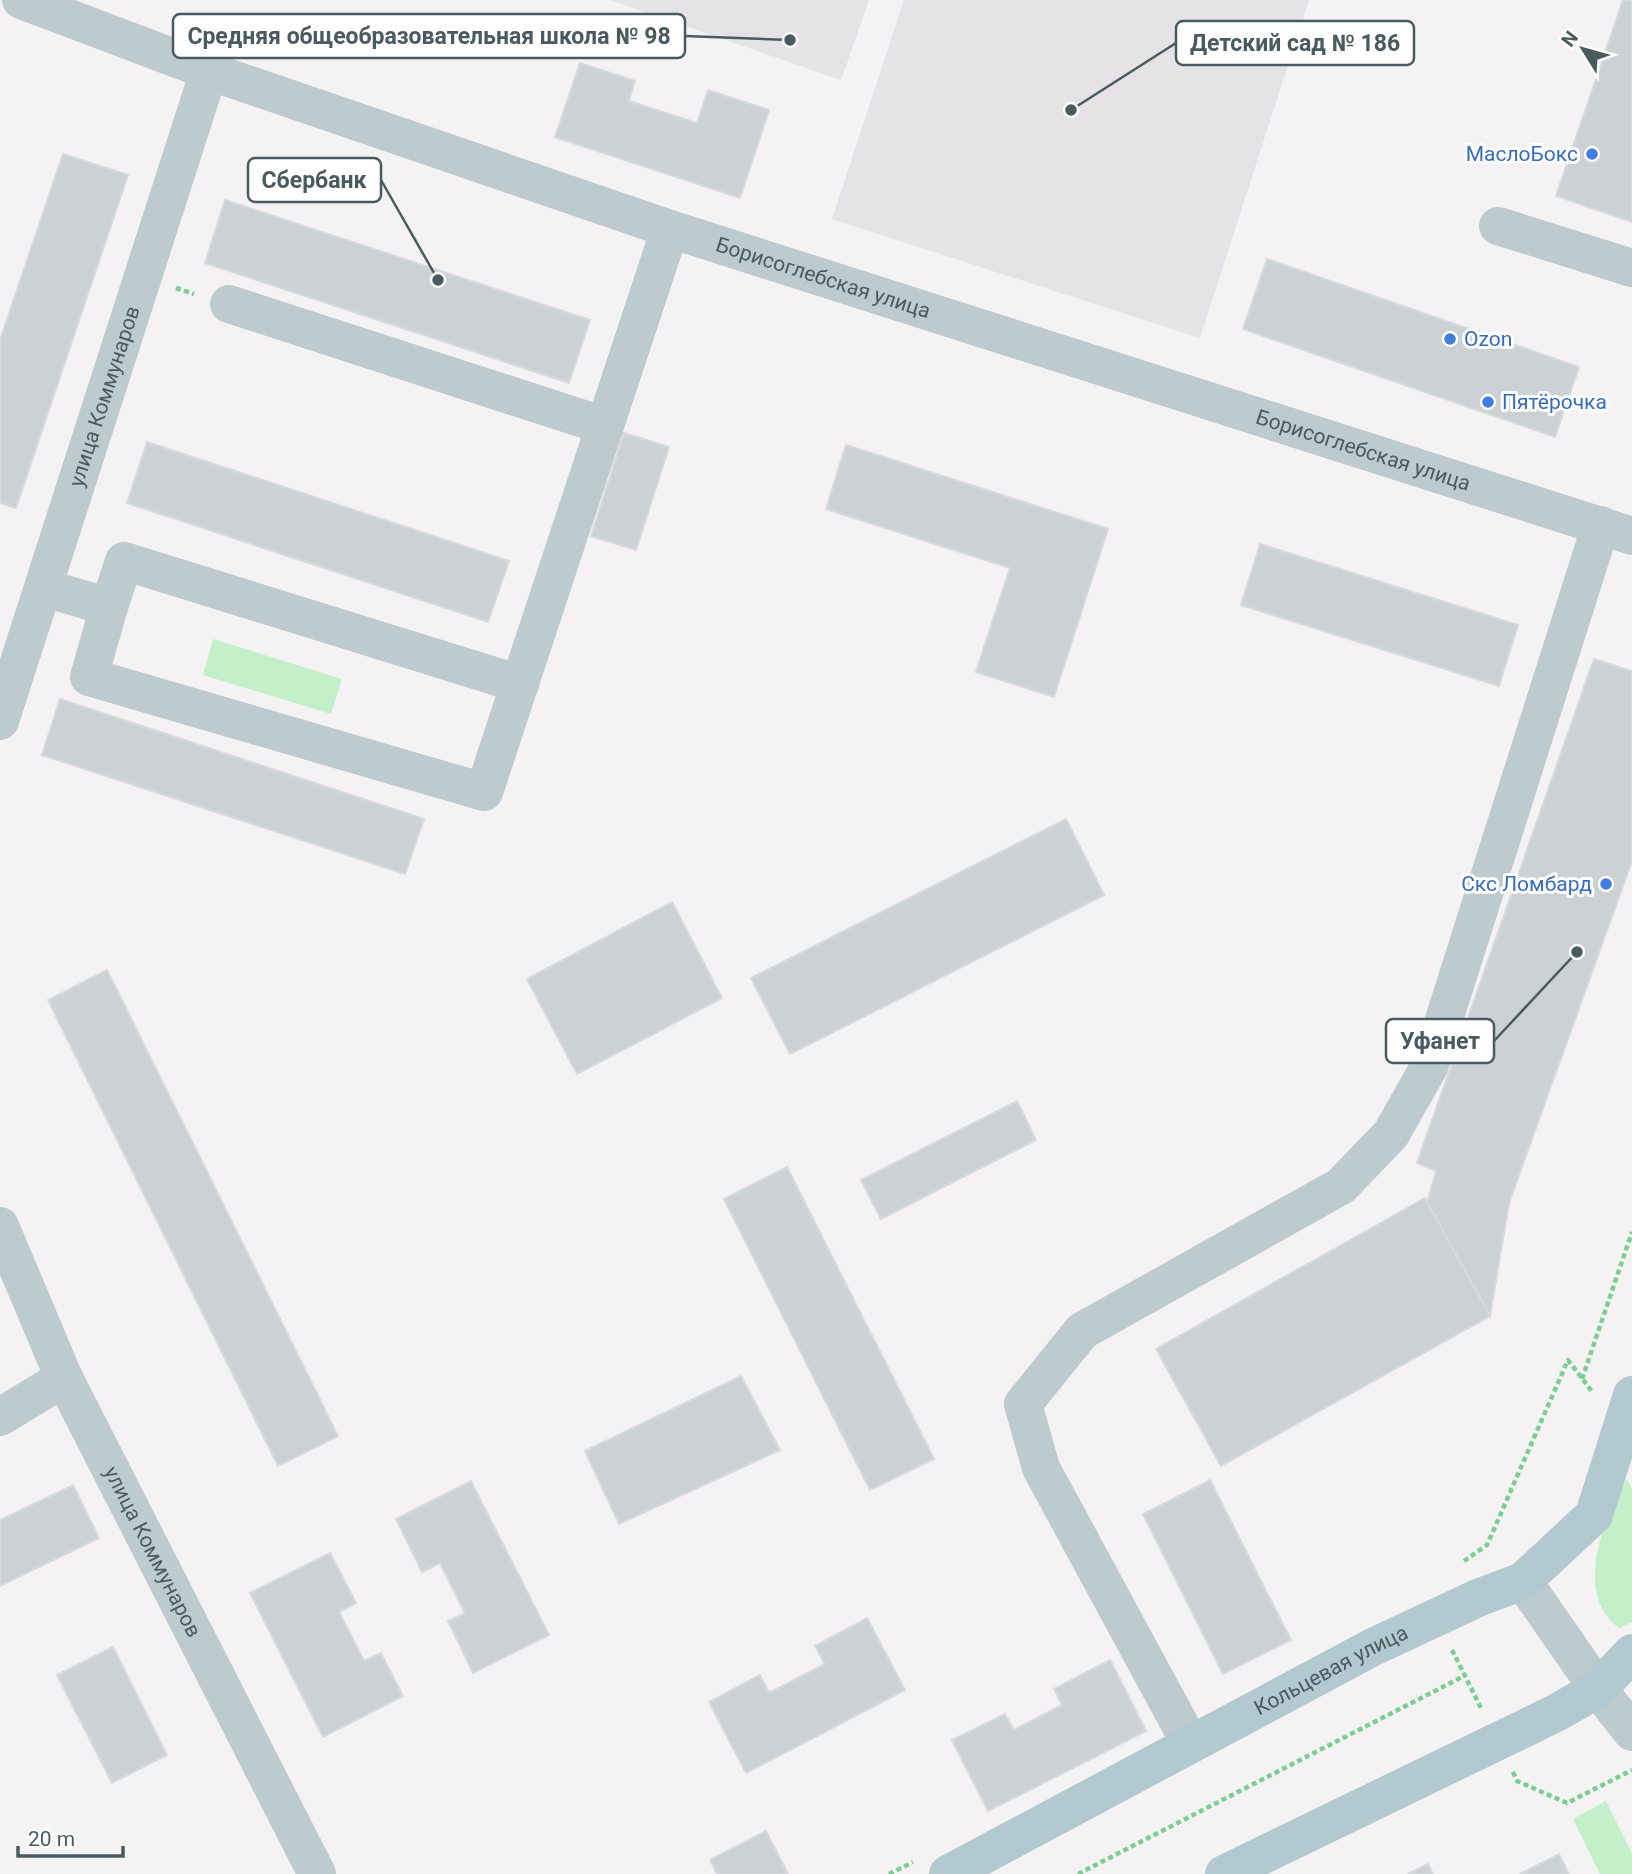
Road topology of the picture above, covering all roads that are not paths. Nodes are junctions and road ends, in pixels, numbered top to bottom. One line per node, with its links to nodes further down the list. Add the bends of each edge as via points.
1 (20, 0): 2 (street, Борисоглебская улица)
2 (209, 71): 4 (street, Борисоглебская улица); 9 (street, улица Коммунаров)
3 (1498, 226): 5 (street)
4 (670, 229): 7 (street); 8 (street, Борисоглебская улица)
5 (1632, 268)
6 (229, 304): 7 (street)
7 (604, 426): 11 (street)
8 (1617, 531): 21 (street, via 1429,1066 1391,1134 1341,1186 1082,1331 1023,1404 1041,1468)
9 (45, 588): 10 (street); 12 (street, улица Коммунаров)
10 (109, 607): 11 (street, via 124,561); 11 (street, via 89,677 484,792)
11 (520, 684)
12 (0, 721)
13 (0, 1226): 14 (street, улица Коммунаров)
14 (64, 1378): 16 (street); 23 (street, улица Коммунаров)
15 (1632, 1395): 17 (main road, Кольцевая улица, via 1594,1515)
16 (0, 1417)
17 (1523, 1581): 19 (street); 21 (main road, Кольцевая улица, via 1373,1647)
18 (1632, 1653): 19 (main road)
19 (1615, 1684): 20 (street); 24 (main road)
20 (1632, 1732)
21 (1190, 1743): 22 (main road, Кольцевая улица)
22 (937, 1865)
23 (317, 1874)
24 (1224, 1874)

